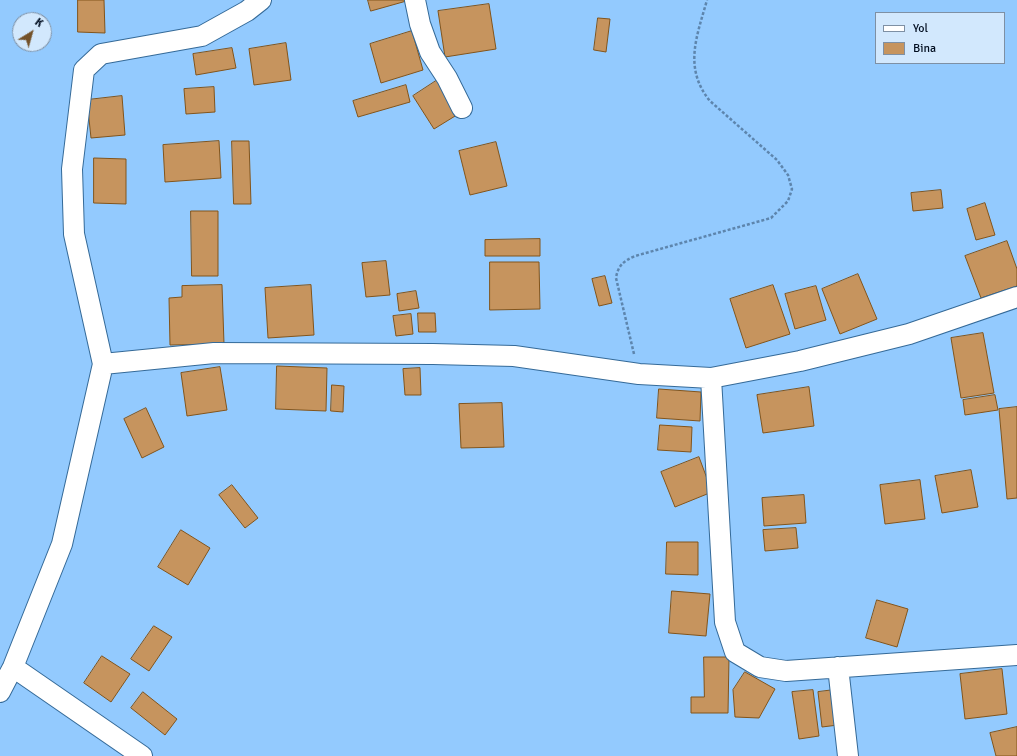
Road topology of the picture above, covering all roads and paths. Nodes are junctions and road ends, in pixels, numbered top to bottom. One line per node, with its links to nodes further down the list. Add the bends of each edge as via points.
1 (261, 0): 6 (street, via 247,11 202,36 101,54 84,70 72,169 74,234)
2 (415, 0): 4 (street, via 430,52)
3 (707, 0): 7 (path, via 695,45 694,68 702,91 777,160 788,175 792,189 788,201 771,218 624,261 618,269 616,278)
4 (462, 108)
5 (1017, 297): 8 (street, via 909,334 800,361)
6 (103, 364): 7 (street, via 214,353 433,354 514,356); 10 (street, via 62,544)
7 (639, 374): 8 (street)
8 (710, 378): 11 (street, via 725,622 735,652 760,667 780,670)
9 (1017, 655): 11 (street)
10 (13, 667): 12 (street); 13 (street)
11 (838, 667): 14 (street)
12 (0, 692)
13 (142, 756)
14 (848, 756)

